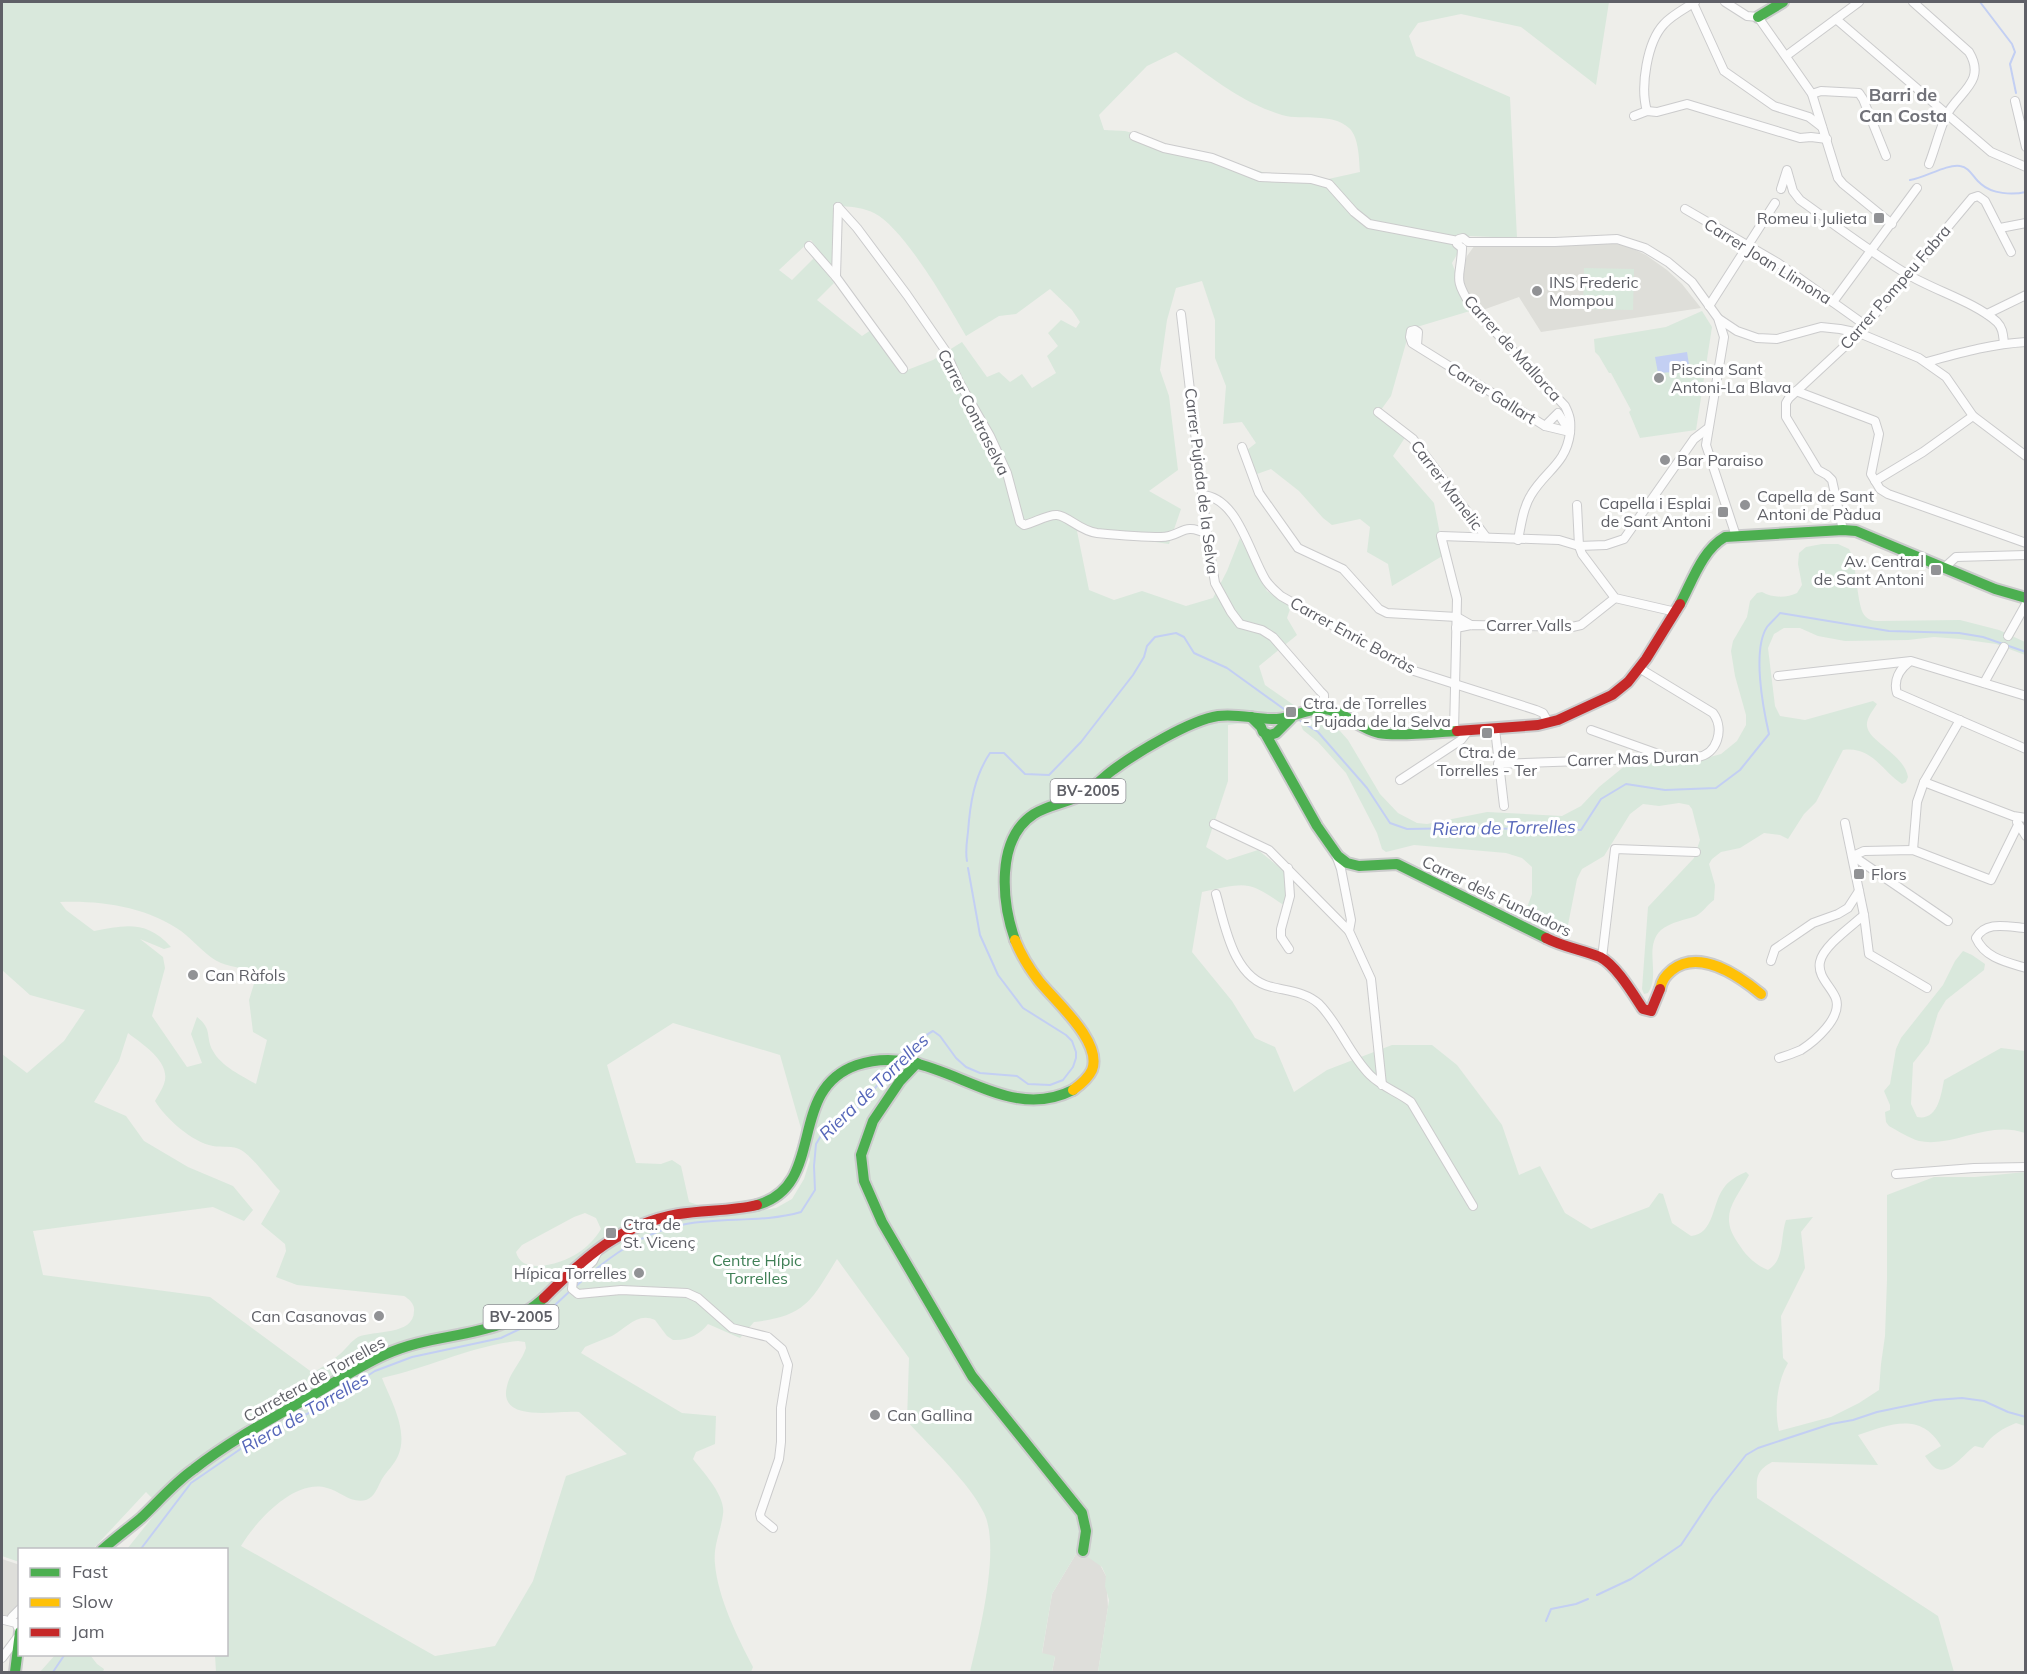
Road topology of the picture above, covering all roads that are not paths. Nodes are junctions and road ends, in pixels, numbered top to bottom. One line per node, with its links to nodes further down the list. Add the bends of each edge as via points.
1 (1694, 2): 11 (street, via 1665,23 1655,37 1646,68); 16 (street, via 1724,70 1774,105)
2 (1725, 2): 6 (street, via 1747,16)
3 (1783, 2): 6 (main road)
4 (1859, 2): 7 (street)
5 (1913, 2): 14 (street, via 1974,60 1973,81)
6 (1758, 17): 8 (street)
7 (1836, 19): 8 (street); 14 (street)
8 (1786, 56): 9 (street)
9 (1812, 94): 13 (street); 22 (street, via 1859,93)
10 (2015, 101): 12 (street)
11 (1647, 111): 15 (street); 19 (street, via 1687,104 1800,138)
12 (2022, 113): 21 (street)
13 (1819, 114): 16 (street); 17 (street)
14 (1947, 115): 23 (street); 24 (street, via 1991,153)
15 (1634, 116)
16 (1809, 117): 17 (street)
17 (1823, 128): 19 (street); 20 (street)
18 (1134, 136): 32 (street, via 1164,148 1212,158 1260,177 1311,179 1329,184 1369,224)
19 (1810, 136): 20 (street)
20 (1827, 139): 30 (street, via 1838,178)
21 (2025, 147)
22 (1886, 156)
23 (1929, 164)
24 (2025, 167)
25 (1917, 188): 30 (street)
26 (1781, 189): 35 (street, via 1787,170 1800,200)
27 (1775, 204): 34 (street)
28 (1685, 209): 34 (street, Carrer Joan Llimona)
29 (2025, 223): 31 (street)
30 (1892, 224): 35 (street)
31 (2000, 228): 36 (street); 37 (street, Carrer Pompeu Fabra, via 1978,196 1966,203)
32 (1460, 245): 41 (street, via 1462,238 1468,242 1628,241 1668,262 1692,282); 61 (street, Carrer de Mallorca, via 1461,290 1471,306 1564,406 1571,417)
33 (809, 246): 38 (street)
34 (1748, 247): 40 (street, Carrer Joan Llimona); 41 (street)
35 (1870, 251): 37 (street); 40 (street)
36 (2011, 252)
37 (1908, 275): 44 (street); 46 (street, Carrer Pompeu Fabra)
38 (836, 277): 55 (street); 70 (street, Carrer Contraselva, via 838,207 945,350 1007,473 1024,525 1059,515 1087,532 1165,537 1195,528)
39 (2025, 295): 44 (street)
40 (1833, 302): 43 (street, Carrer Joan Llimona)
41 (1709, 306): 45 (street)
42 (1181, 314): 67 (street, Carrer Pujada de la Selva)
43 (1849, 314): 46 (street, Carrer Joan Llimona); 47 (street, Carrer Joan Llimona)
44 (1987, 314): 52 (street, via 1999,324)
45 (1718, 318): 48 (street); 50 (street)
46 (1865, 325): 49 (street, Carrer Pompeu Fabra)
47 (1849, 330): 48 (street, via 1821,327 1777,339); 49 (street)
48 (1737, 331): 50 (street)
49 (1859, 333): 54 (street); 56 (street, Carrer Pompeu Fabra)
50 (1724, 337): 60 (street)
51 (2025, 342): 52 (street)
52 (2004, 343): 54 (street)
53 (1417, 345): 59 (street, Carrer Gallart)
54 (1927, 362): 58 (street, via 1946,377)
55 (903, 369)
56 (1796, 391): 66 (street, via 1875,421 1879,434 1871,474); 69 (street, Carrer Pompeu Fabra, via 1786,403 1786,417 1818,470 1832,480)
57 (1378, 412): 72 (street, Carrer Manelic, via 1413,438)
58 (1973, 416): 65 (street); 66 (street)
59 (1545, 426): 61 (street, Carrer Gallart); 61 (street, via 1558,413)
60 (1707, 429): 62 (street); 63 (street)
61 (1570, 432): 73 (street, via 1561,460 1531,495)
62 (1694, 439): 63 (street); 75 (street, via 1624,539 1606,545)
63 (1706, 445): 71 (street)
64 (1242, 447): 82 (street, Carrer Valls, via 1259,493 1298,548 1343,569 1387,613)
65 (2025, 456)
66 (1875, 481): 74 (street, via 1880,489 1898,498)
67 (1202, 495): 70 (street, Carrer Pujada de la Selva); 91 (street, Carrer Enric Borràs, via 1212,496 1230,509 1265,580 1281,596 1412,670)
68 (1577, 505): 75 (street)
69 (1843, 530): 71 (main road); 77 (main road, via 1861,532)
70 (1207, 534): 93 (street, Carrer Pujada de la Selva, via 1215,583 1231,612 1240,624 1273,637 1324,695)
71 (1736, 536): 81 (main road, via 1720,539 1708,551)
72 (1486, 537): 73 (street); 82 (street, via 1441,536 1457,599)
73 (1518, 540): 75 (street, via 1559,540)
74 (2025, 543)
75 (1579, 546): 78 (street)
76 (2025, 555): 77 (street, via 1956,557)
77 (1945, 567): 79 (main road)
78 (1615, 598): 81 (street); 83 (street, Carrer Valls, via 1581,625)
79 (2025, 598)
80 (2025, 604): 85 (street)
81 (1676, 612): 88 (main road)
82 (1456, 617): 83 (street, Carrer Valls); 84 (street)
83 (1471, 625): 84 (street, Carrer Valls)
84 (1456, 628): 91 (street)
85 (2008, 636)
86 (2004, 647): 90 (street)
87 (1911, 661): 89 (street); 90 (street); 94 (street, via 1901,668 1895,686 1897,693)
88 (1639, 668): 95 (main road, via 1612,695); 102 (street, Carrer Mas Duran, via 1702,705 1713,713 1720,726 1711,752 1705,756)
89 (1779, 676)
90 (1984, 683): 92 (street)
91 (1455, 684): 95 (street, Carrer Enric Borràs, via 1536,710); 100 (street)
92 (2025, 696)
93 (1324, 709): 96 (main road, BV-2005, via 1312,709); 100 (main road, via 1382,734)
94 (1959, 720): 101 (street); 105 (street)
95 (1548, 722): 97 (main road)
96 (1269, 726): 114 (main road, via 1302,802); 130 (main road, Carretera de Torrelles / BV-2005, via 1251,717 1226,714 1189,725 1120,765 1083,795 1031,816 1013,837 1004,893 1011,930 1024,960 1090,1042 1093,1064 1080,1084 1055,1099 1020,1100)
97 (1494, 729): 99 (main road); 103 (street)
98 (1591, 730): 102 (street)
99 (1468, 731): 100 (main road); 104 (street, via 1461,740)
100 (1454, 732)
101 (2025, 749)
102 (1669, 757): 103 (street, Carrer Mas Duran)
103 (1498, 764): 106 (street)
104 (1400, 780)
105 (1924, 782): 107 (street); 112 (street, via 1917,802)
106 (1504, 806)
107 (2013, 816): 108 (street); 111 (street)
108 (2025, 818)
109 (1845, 823): 115 (street)
110 (1214, 824): 116 (street, via 1269,850)
111 (2023, 831): 112 (street, via 1991,880)
112 (1913, 850): 115 (street, via 1864,851)
113 (1696, 852): 124 (street, via 1615,849)
114 (1336, 855): 122 (street, via 1350,911); 124 (main road, Carrer dels Fundadors, via 1352,865 1398,864 1554,942)
115 (1853, 856): 117 (street); 120 (street)
116 (1288, 868): 122 (street); 123 (street, via 1290,896 1281,937)
117 (1859, 891): 119 (street); 125 (street, via 1848,908 1813,923 1775,949)
118 (1216, 894): 131 (street, via 1234,956 1263,986 1301,993 1317,1002 1368,1074)
119 (1864, 915): 127 (street, via 1869,954); 129 (street, via 1824,951 1819,963 1821,974 1837,1000 1836,1014 1825,1030 1800,1050)
120 (1948, 921)
121 (2025, 928): 126 (street, via 1987,926 1976,938 1988,955)
122 (1349, 931): 131 (street, via 1371,979)
123 (1289, 949)
124 (1602, 958): 128 (main road, Carrer dels Fundadors, via 1643,1009 1651,1011 1663,978 1677,966 1695,963 1714,963)
125 (1771, 961)
126 (2025, 968)
127 (1927, 988)
128 (1761, 993)
129 (1779, 1058)
130 (916, 1063): 135 (main road, Carretera de Torrelles / BV-2005, via 872,1062 852,1067 828,1084 812,1111 797,1172 778,1197 750,1207 662,1218); 138 (main road, via 873,1120 861,1155 864,1181 882,1222 967,1369 1083,1513)
131 (1382, 1085): 134 (street, via 1412,1102)
132 (2025, 1167): 133 (street)
133 (1896, 1174)
134 (1473, 1206)
135 (598, 1249): 136 (street, via 593,1261 575,1276 573,1289 583,1294 612,1290 687,1293 732,1328 768,1337 782,1349 788,1365 781,1408 782,1442 760,1514); 137 (main road, Carretera de Torrelles / BV-2005, via 520,1317 490,1329 406,1346 273,1417 198,1465)
136 (773, 1528)
137 (104, 1548)
138 (1083, 1551)
139 (9, 1619): 140 (street)
140 (18, 1630)
141 (18, 1634): 143 (street)
142 (18, 1647): 143 (street)
143 (2, 1658)

